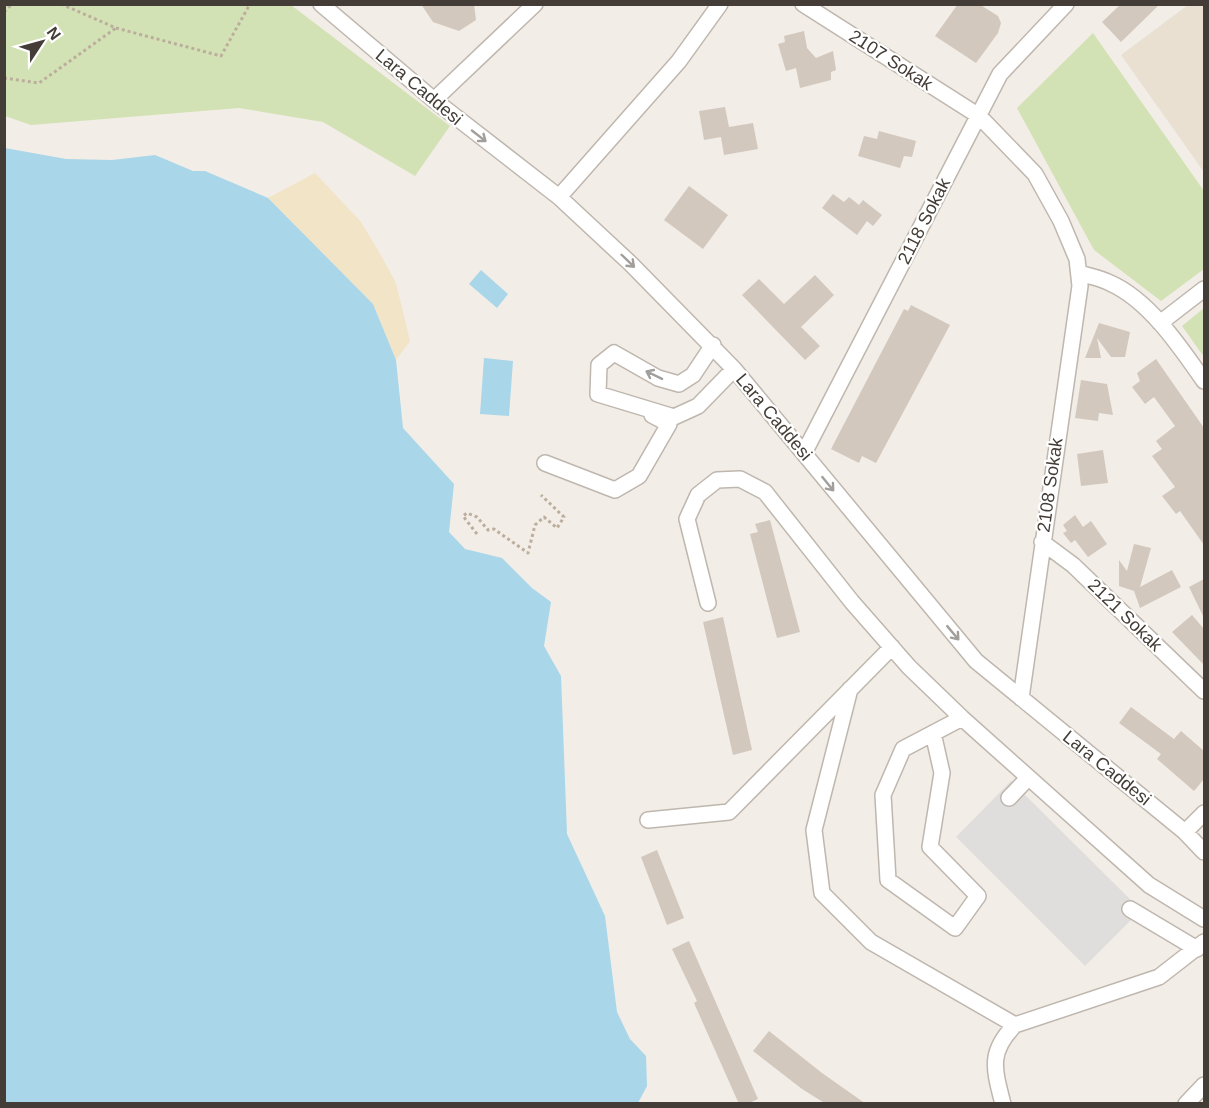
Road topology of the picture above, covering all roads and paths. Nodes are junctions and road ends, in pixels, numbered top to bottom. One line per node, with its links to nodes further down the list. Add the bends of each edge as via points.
1 (12, 4): 9 (path)
2 (61, 4): 10 (path)
3 (250, 4): 10 (path, via 221,56)
4 (321, 4): 12 (street, Lara Caddesi)
5 (536, 4): 12 (street)
6 (720, 4): 14 (street, via 679,61)
7 (803, 4): 13 (street, 2107 Sokak)
8 (1055, 8): 13 (street, 2118 Sokak, via 1000,74)
9 (4, 12)
10 (116, 28): 11 (path, via 39,83)
11 (4, 78)
12 (434, 100): 14 (street, Lara Caddesi, one-way to 14)
13 (979, 117): 15 (street, 2108 Sokak, via 1035,174 1061,221); 22 (street, 2118 Sokak)
14 (559, 197): 18 (street, Lara Caddesi, one-way to 18)
15 (1079, 273): 17 (street, via 1112,283); 26 (street, 2108 Sokak)
16 (1204, 289): 17 (street)
17 (1160, 323): 20 (street)
18 (713, 345): 19 (street, Lara Caddesi); 21 (street, one-way to 21, via 693,375 679,384 658,378 614,353 599,365 598,394)
19 (734, 369): 21 (street, via 699,406 674,417); 22 (street, Lara Caddesi)
20 (1204, 381)
21 (636, 406): 23 (street, via 669,424 639,476 615,490)
22 (804, 453): 31 (street, Lara Caddesi, one-way to 31, via 976,661)
23 (544, 463)
24 (540, 495): 25 (path, via 564,517 557,528 544,517 535,525 528,553 467,513 463,516)
25 (477, 534)
26 (1042, 542): 30 (street, 2121 Sokak, via 1073,565); 31 (street, 2108 Sokak)
27 (708, 603): 28 (street, via 687,519 698,495 717,480 740,479 765,492)
28 (892, 647): 29 (street); 32 (street)
29 (850, 689): 37 (street, via 729,812); 43 (street, via 814,830 822,893 871,942)
30 (1204, 692)
31 (1021, 698): 38 (street, Lara Caddesi)
32 (962, 717): 33 (street); 34 (street)
33 (933, 733): 33 (street, via 903,749 883,795 888,880 955,928 978,896 930,847 942,773)
34 (1028, 777): 35 (street); 41 (street, via 1149,885)
35 (1010, 798)
36 (1204, 813): 38 (street)
37 (648, 820)
38 (1185, 832): 39 (street, Lara Caddesi)
39 (1204, 852)
40 (1130, 909): 42 (street)
41 (1204, 919)
42 (1201, 946): 43 (street, via 1159,977)
43 (1015, 1025): 45 (street, via 1002,1038 995,1055)
44 (1204, 1085): 46 (street)
45 (1003, 1104)
46 (1186, 1104)

